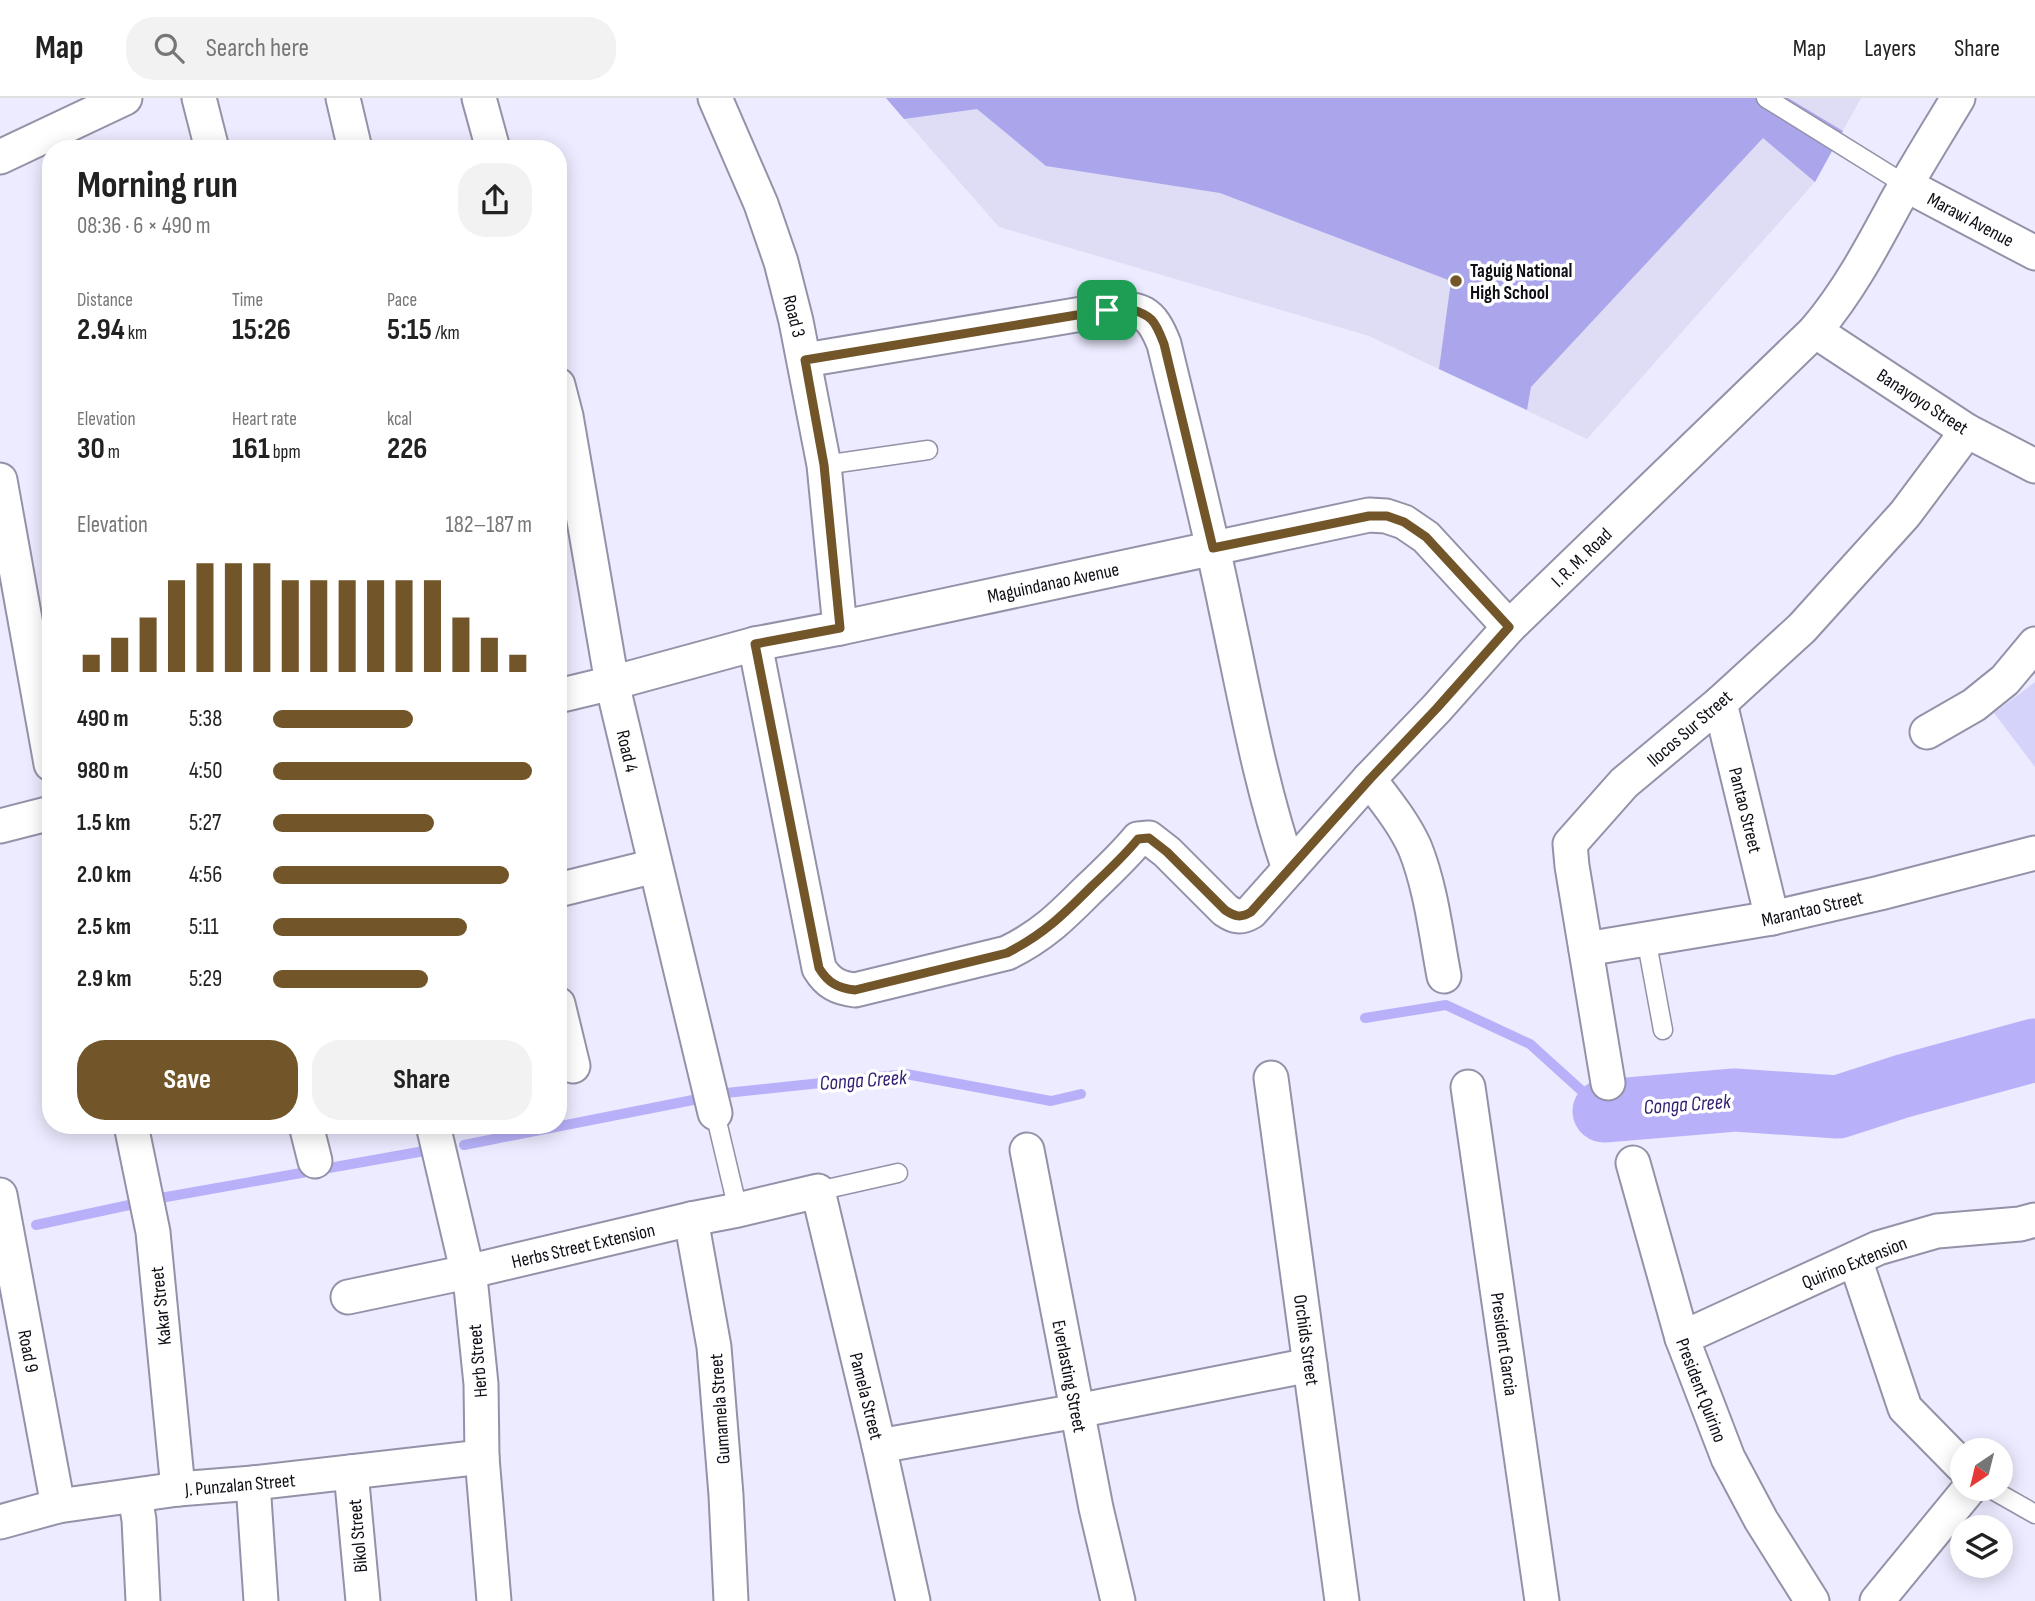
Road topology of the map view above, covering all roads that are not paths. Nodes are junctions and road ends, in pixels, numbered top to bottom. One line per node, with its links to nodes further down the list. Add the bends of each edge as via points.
1 (125, 98): 8 (street)
2 (200, 98): 9 (street)
3 (343, 98): 10 (street)
4 (479, 98): 11 (street)
5 (715, 98): 17 (street, Road 3, via 781,262)
6 (1766, 98): 14 (lane)
7 (1958, 98): 14 (street, I. R. M. Road)
8 (79, 136)
9 (210, 140)
10 (353, 140)
11 (491, 140)
12 (42, 146): 13 (street)
13 (0, 157)
14 (1906, 185): 15 (street, Marawi Avenue); 16 (street, I. R. M. Road, via 1850,286)
15 (2035, 253)
16 (1815, 331): 19 (street, Banayoyo Street); 25 (street, I. R. M. Road)
17 (805, 360): 21 (street, Road 3); 24 (street, via 1107,310 1127,308 1145,313 1157,325 1164,344)
18 (567, 424): 29 (street, Road 4)
19 (1967, 431): 22 (street, Banayoyo Street); 31 (street, Ilocos Sur Street, via 1905,514 1802,628)
20 (928, 450): 21 (lane)
21 (824, 465): 26 (street, Road 3)
22 (2035, 466)
23 (0, 480): 32 (street)
24 (1213, 548): 25 (street, Maguindanao Avenue, via 1387,516 1426,537); 26 (street, Maguindanao Avenue); 39 (street, via 1259,768)
25 (1509, 627): 34 (street, I. R. M. Road)
26 (840, 628): 27 (street, Maguindanao Avenue)
27 (755, 644): 29 (street, Maguindanao Avenue); 39 (street, I. R. M. Road, via 819,968 834,985 855,990 1007,953 1030,942 1143,837 1167,852 1225,910 1240,917 1251,912)
28 (2035, 644): 33 (street, via 1975,705)
29 (612, 683): 30 (street, Maguindanao Avenue); 38 (street, Road 4)
30 (567, 694)
31 (1720, 703): 41 (street, Pantao Street); 43 (street, Ilocos Sur Street, via 1624,783 1570,844)
32 (42, 714)
33 (1927, 732)
34 (1370, 779): 39 (street, I. R. M. Road); 44 (street, via 1414,847)
35 (42, 815): 36 (street)
36 (0, 826)
37 (2035, 853): 41 (street, Marantao Street)
38 (655, 866): 40 (street); 51 (street, Road 4)
39 (1289, 869)
40 (567, 888)
41 (1772, 918): 42 (street, Marantao Street)
42 (1646, 938): 43 (street, Marantao Street); 45 (lane)
43 (1586, 949): 49 (street, Ilocos Sur Street)
44 (1444, 976)
45 (1663, 1030)
46 (567, 1041): 47 (street)
47 (573, 1066)
48 (1271, 1078): 68 (street, Orchids Street)
49 (1608, 1083)
50 (1468, 1087): 90 (street, President Garcia)
51 (715, 1113): 61 (lane)
52 (133, 1134): 75 (street, Kakar Street, via 153,1232)
53 (308, 1134): 56 (street)
54 (435, 1134): 65 (street, Herb Street)
55 (1027, 1150): 69 (street, Everlasting Street)
56 (316, 1161)
57 (1633, 1163): 67 (street, President Quirino)
58 (898, 1173): 59 (lane)
59 (818, 1191): 61 (street, Herbs Street Extension); 70 (street, Pamela Street)
60 (0, 1195): 79 (street, Road 9)
61 (738, 1210): 62 (street, Herbs Street Extension)
62 (691, 1219): 65 (street, Herbs Street Extension); 86 (street, Gumamela Street, via 715,1347)
63 (2035, 1220): 64 (street, Quirino Extension, via 1937,1231)
64 (1855, 1259): 67 (street, Quirino Extension); 71 (street, via 1905,1408)
65 (467, 1272): 66 (street, Herbs Street Extension); 72 (street, Herb Street, via 481,1384)
66 (348, 1297)
67 (1682, 1338): 91 (street, President Quirino, via 1728,1458)
68 (1310, 1365): 69 (street); 89 (street, Orchids Street)
69 (1077, 1411): 70 (street); 88 (street, Everlasting Street)
70 (879, 1446): 87 (street, Pamela Street)
71 (1950, 1454)
72 (482, 1457): 73 (street, J. Punzalan Street); 85 (street, Herb Street)
73 (351, 1472): 74 (street, J. Punzalan Street); 84 (street, Bikol Street)
74 (253, 1483): 75 (street, J. Punzalan Street); 83 (street)
75 (178, 1489): 76 (street, J. Punzalan Street)
76 (135, 1496): 79 (street, J. Punzalan Street); 82 (street)
77 (2012, 1501): 80 (lane)
78 (1958, 1502): 92 (street)
79 (58, 1506): 81 (street, J. Punzalan Street)
80 (2035, 1514)
81 (0, 1522)
82 (143, 1601)
83 (261, 1601)
84 (363, 1601)
85 (494, 1601)
86 (731, 1601)
87 (913, 1601)
88 (1118, 1601)
89 (1342, 1601)
90 (1542, 1601)
91 (1812, 1601)
92 (1877, 1601)

